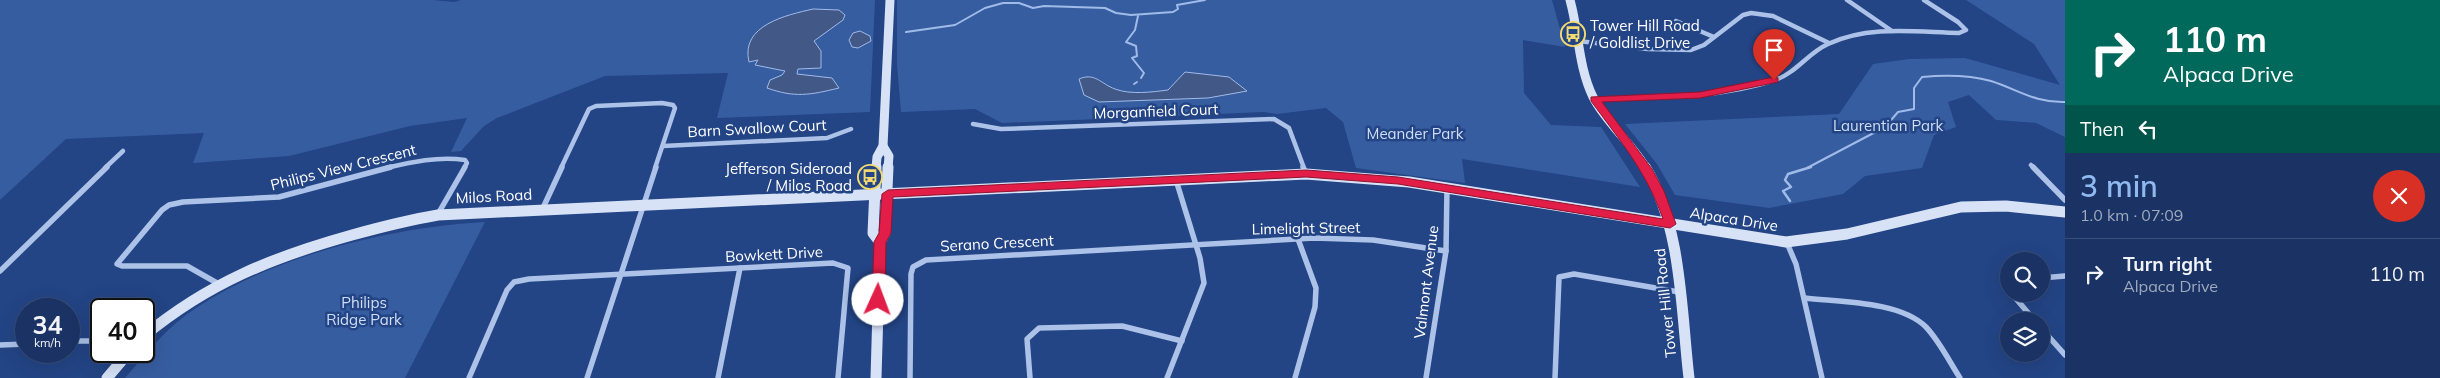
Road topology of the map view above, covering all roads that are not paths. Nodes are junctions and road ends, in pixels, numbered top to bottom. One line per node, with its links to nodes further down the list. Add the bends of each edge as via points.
1 (890, 0): 14 (street)
2 (1568, 0): 8 (street, Tower Hill Road, via 1574,10)
3 (1847, 0): 6 (street)
4 (1924, 0): 6 (street, via 1966,30 1959,33)
5 (1676, 22): 7 (street)
6 (1892, 31): 9 (street, via 1864,32)
7 (1714, 37): 8 (street, via 1691,50); 9 (street, via 1743,15 1758,14 1773,16)
8 (1578, 41): 10 (street, Tower Hill Road, via 1582,70)
9 (1829, 42): 10 (street, via 1812,51 1790,75 1774,80 1700,95)
10 (1594, 99): 27 (street, Tower Hill Road, via 1650,175)
11 (973, 124): 17 (street, Morganfield Court, via 1001,129 1274,119 1289,128)
12 (851, 130): 13 (street, Barn Swallow Court, via 827,138)
13 (663, 146): 23 (street); 24 (street, via 675,108 673,105 596,106 589,109)
14 (883, 146): 20 (street, via 877,158); 21 (street, via 890,156)
15 (123, 151): 34 (street)
16 (2031, 165): 22 (street)
17 (1306, 174): 18 (street, Alpaca Drive); 19 (street, Alpaca Drive, via 1367,177)
18 (1176, 179): 21 (street, Alpaca Drive); 31 (street)
19 (1446, 188): 27 (street, Alpaca Drive); 32 (street, Valmont Avenue)
20 (875, 194): 21 (street, Alpaca Drive); 23 (street, Milos Road); 29 (street, via 873,232)
21 (888, 194): 29 (street, via 885,233)
22 (2065, 200)
23 (644, 205): 24 (street, Milos Road); 35 (street)
24 (542, 210): 26 (street, Milos Road)
25 (2065, 212): 30 (street, Alpaca Drive, via 1990,206 1957,208 1829,239)
26 (438, 215): 38 (street, Milos Road, via 296,250); 38 (street, Philips View Crescent, via 467,163 465,160 454,157 421,161 282,196 169,205 118,259 117,264 122,266 193,267)
27 (1670, 224): 30 (street, Alpaca Drive); 39 (street, Tower Hill Road)
28 (1298, 239): 31 (street, Limelight Street); 32 (street, Limelight Street, via 1373,240); 59 (street, via 1316,288 1315,307)
29 (880, 242): 55 (street)
30 (1786, 242): 40 (street)
31 (1195, 244): 45 (street, via 1204,283); 56 (street, Serano Crescent, via 926,260 919,263 911,274)
32 (1446, 251): 60 (street, Valmont Avenue)
33 (740, 268): 35 (street, Bowkett Drive); 53 (street); 54 (street, Bowkett Drive, via 833,263 848,268)
34 (0, 271)
35 (621, 274): 51 (street, Bowkett Drive, via 514,282 507,290); 52 (street)
36 (2065, 276): 37 (street)
37 (2050, 277)
38 (217, 283): 43 (street, Milos Road)
39 (1679, 292): 61 (street, via 1574,274 1560,277); 62 (street, Tower Hill Road)
40 (1805, 298): 63 (street); 64 (street, via 1893,310 1913,317 1925,326)
41 (2019, 302): 42 (street)
42 (2027, 312)
43 (155, 327)
44 (2050, 338): 48 (street)
45 (1182, 341): 57 (street, via 1114,325 1039,328 1027,339); 58 (street)
46 (15, 344): 47 (street)
47 (0, 345)
48 (2065, 356)
49 (120, 363): 50 (street)
50 (107, 378)
51 (469, 378)
52 (587, 378)
53 (718, 378)
54 (838, 378)
55 (876, 378)
56 (910, 378)
57 (1030, 378)
58 (1167, 378)
59 (1295, 378)
60 (1426, 378)
61 (1555, 378)
62 (1689, 378)
63 (1822, 378)
64 (1960, 378)

